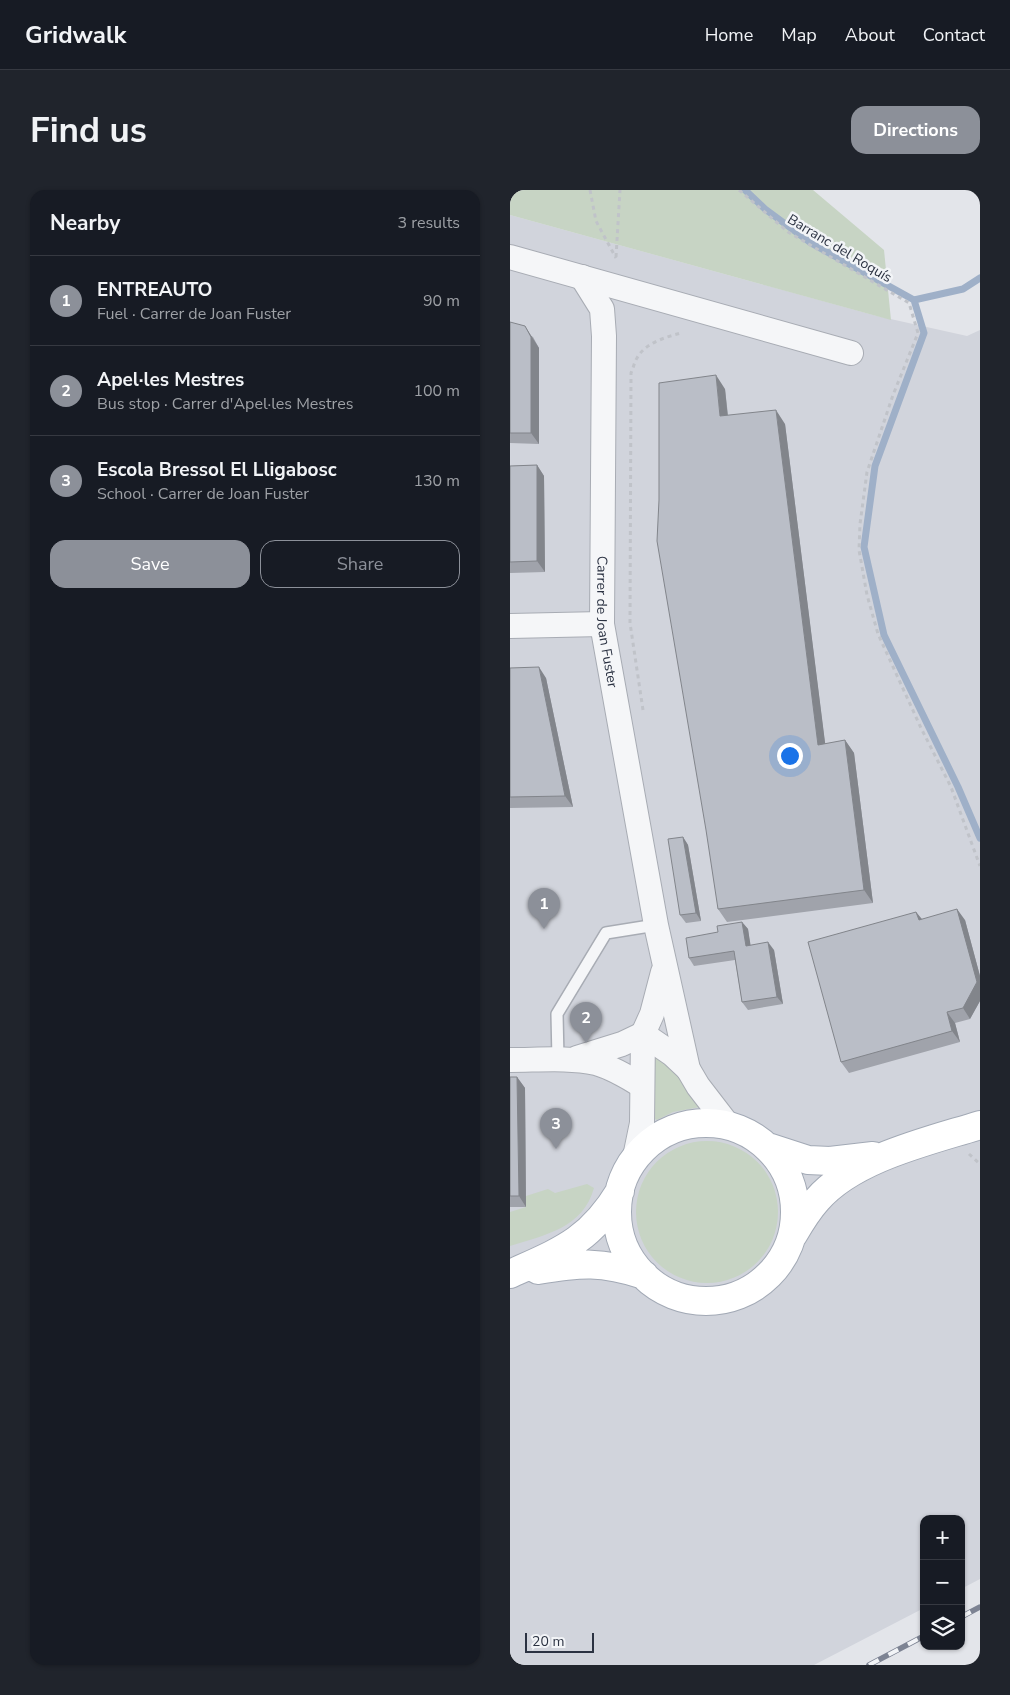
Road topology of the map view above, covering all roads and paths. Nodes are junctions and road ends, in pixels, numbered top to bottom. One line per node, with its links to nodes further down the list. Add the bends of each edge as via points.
1 (590, 190): 2 (path, via 596,221 616,258)
2 (620, 190)
3 (739, 190): 11 (path, Barranc del Roquís, via 788,232 909,302 918,333 867,472 859,550 878,634 951,787)
4 (510, 257): 5 (street)
5 (582, 277): 7 (street); 8 (street, Carrer de Joan Fuster, via 602,309 604,336)
6 (681, 333): 10 (path, via 652,344 637,357 631,374 630,623)
7 (851, 352)
8 (602, 624): 9 (street); 12 (street, Carrer de Joan Fuster)
9 (510, 626)
10 (644, 712)
11 (980, 866)
12 (656, 925): 13 (street, Carrer de Joan Fuster); 15 (lane, via 606,933 558,1014)
13 (664, 968): 14 (street, Carrer de Joan Fuster, via 652,1014); 17 (street, Carrer de Joan Fuster)
14 (643, 1034): 15 (street, via 622,1044); 17 (street, Carrer de Joan Fuster); 18 (street, Carrer de Joan Fuster)
15 (564, 1059): 16 (street); 18 (street, via 618,1071)
16 (510, 1060)
17 (688, 1069): 19 (street, Carrer de Joan Fuster)
18 (642, 1086): 23 (street, Carrer de Joan Fuster, via 642,1123)
19 (728, 1125): 21 (main road, via 755,1136); 23 (main road, via 707,1122 685,1125 662,1134)
20 (980, 1125): 22 (main road)
21 (768, 1147): 22 (main road, via 808,1160); 25 (main road, via 778,1158 792,1187 796,1224)
22 (885, 1155): 25 (main road, via 836,1182 818,1199)
23 (635, 1157): 24 (main road)
24 (621, 1190): 26 (main road, via 588,1232 553,1255); 27 (main road, via 618,1226 623,1245)
25 (792, 1236): 27 (main road, via 778,1265 764,1281 750,1290 720,1300 692,1300 676,1296)
26 (510, 1274): 27 (main road, via 582,1263)
27 (644, 1275)

